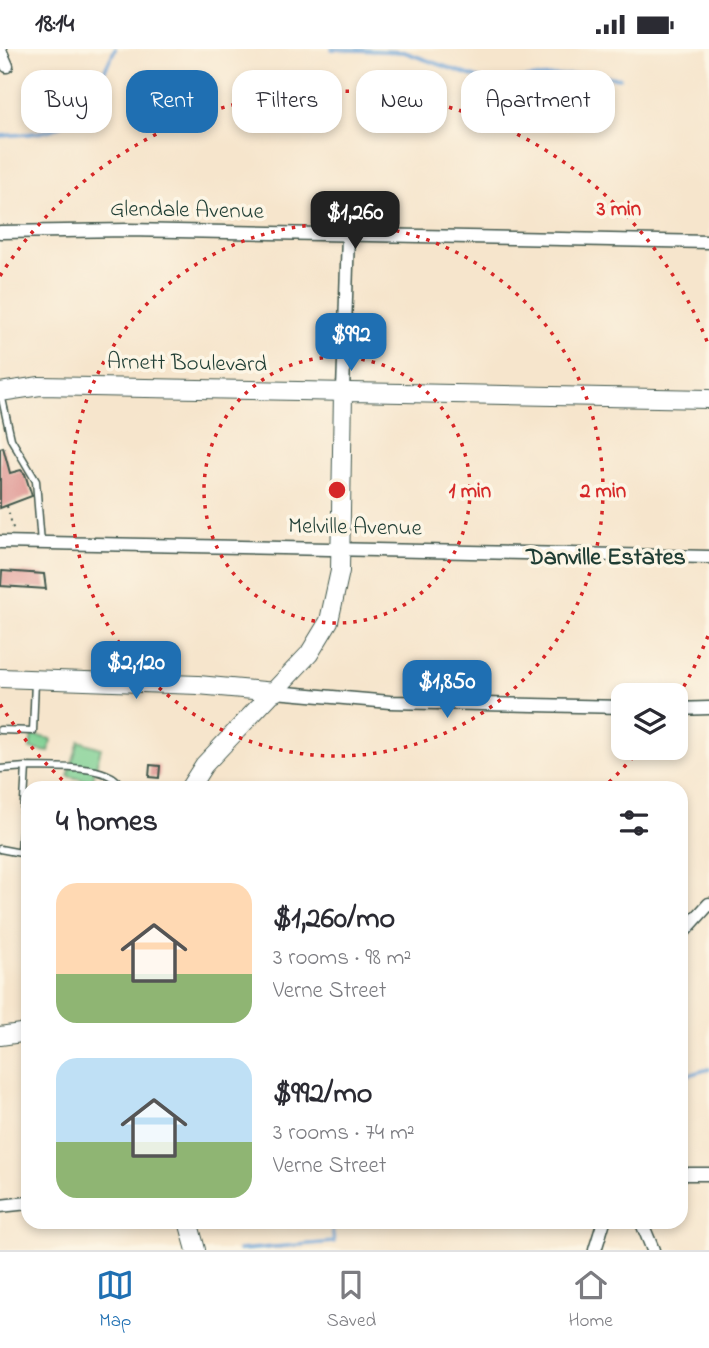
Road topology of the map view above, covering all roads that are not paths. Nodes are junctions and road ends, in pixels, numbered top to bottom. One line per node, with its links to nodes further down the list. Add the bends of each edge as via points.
1 (0, 50): 2 (street)
2 (8, 66)
3 (0, 232): 4 (street, Glendale Avenue)
4 (348, 234): 5 (street, Glendale Avenue); 7 (street)
5 (709, 242)
6 (0, 392): 7 (street, Arnett Boulevard, via 40,386); 10 (lane, via 11,439 36,481)
7 (343, 392): 8 (street, Arnett Boulevard); 11 (street)
8 (709, 399)
9 (0, 542): 10 (street, Melville Avenue)
10 (41, 543): 11 (street, Melville Avenue)
11 (340, 548): 12 (street, Melville Avenue); 15 (street, via 338,587 329,621 309,654)
12 (709, 557)
13 (0, 678): 14 (street)
14 (35, 679): 15 (street); 19 (lane, via 33,731)
15 (275, 692): 16 (street, via 390,702); 24 (street)
16 (611, 707)
17 (688, 710): 18 (street)
18 (707, 712)
19 (0, 730)
20 (26, 767): 21 (lane); 22 (lane); 23 (lane, via 104,771)
21 (0, 769)
22 (26, 781)
23 (118, 781)
24 (194, 781)
25 (0, 849): 26 (lane)
26 (21, 852)
27 (709, 904): 28 (street)
28 (688, 927)
29 (21, 1033): 30 (street)
30 (0, 1036)
31 (688, 1174): 32 (street)
32 (709, 1174)
33 (21, 1204): 34 (street)
34 (0, 1206)
35 (190, 1229): 38 (street)
36 (602, 1229): 39 (street)
37 (644, 1229): 40 (street)
38 (196, 1250)
39 (595, 1250)
40 (653, 1250)

